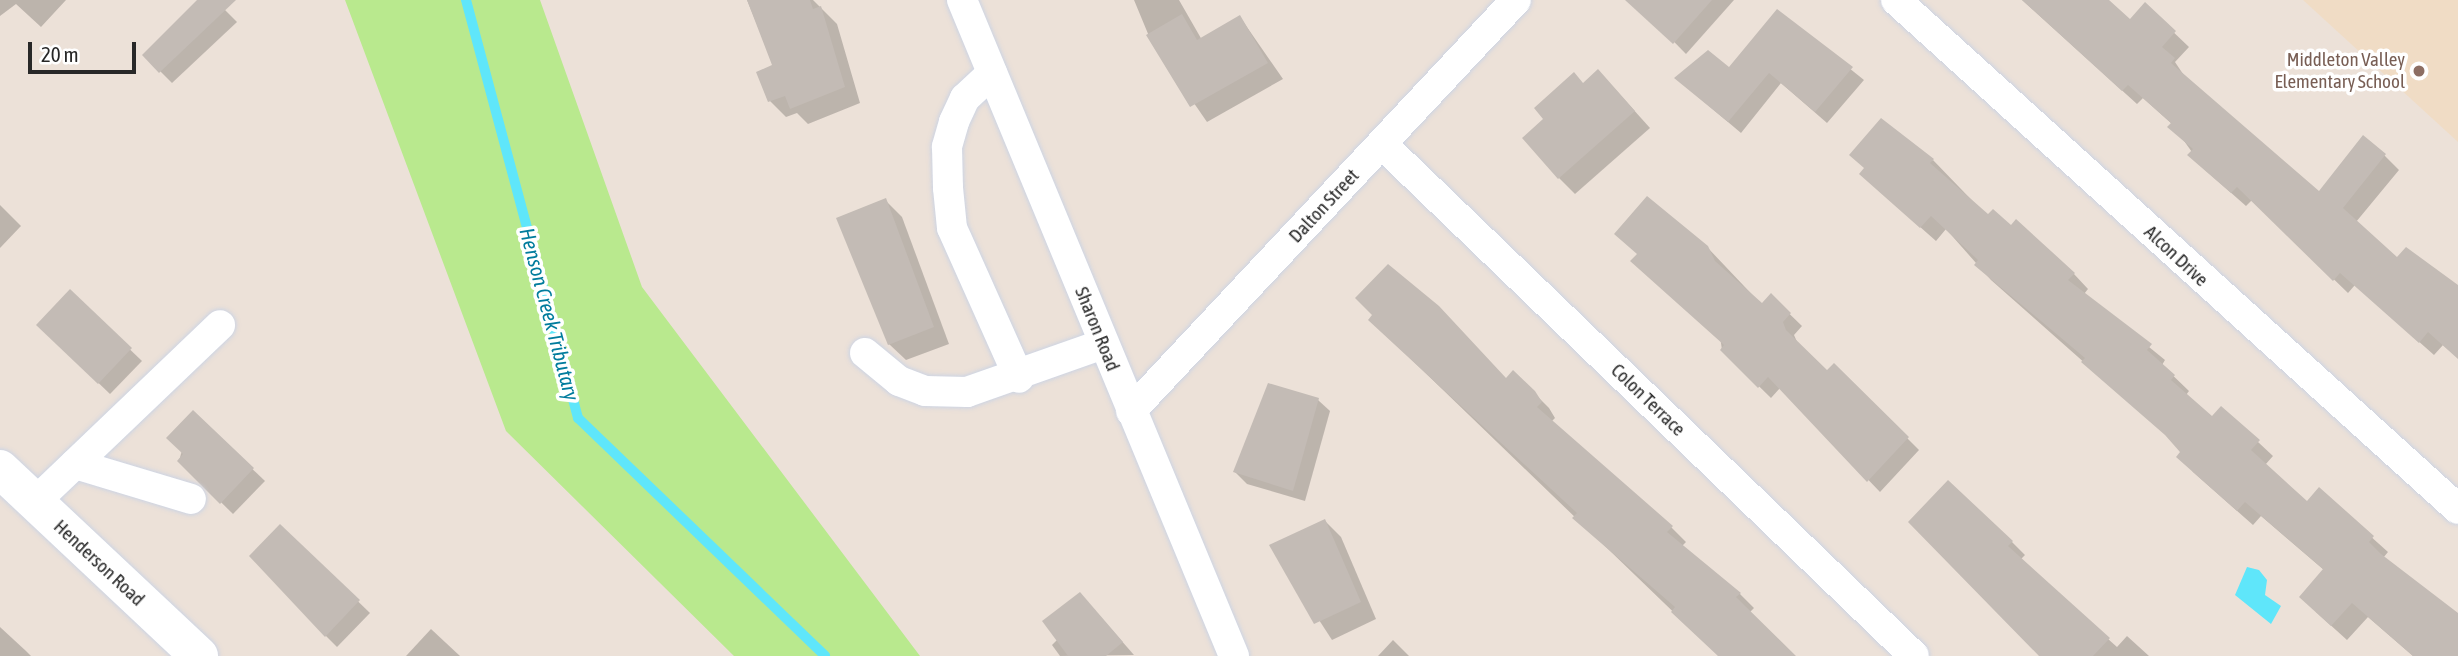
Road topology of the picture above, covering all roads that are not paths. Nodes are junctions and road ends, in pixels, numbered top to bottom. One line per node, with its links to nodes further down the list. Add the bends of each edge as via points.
1 (962, 0): 4 (street, Sharon Road)
2 (1516, 0): 5 (street, Dalton Street)
3 (1896, 0): 15 (street, Alcon Drive)
4 (992, 74): 7 (street, Sharon Road); 9 (street, via 965,98 954,122 947,147 948,188 952,228)
5 (1382, 144): 10 (street, Dalton Street); 18 (street, Colon Terrace)
6 (220, 325): 11 (street)
7 (1103, 344): 9 (street); 10 (street, Sharon Road)
8 (865, 353): 9 (street, via 899,381 925,391 967,392)
9 (1019, 378)
10 (1131, 411): 17 (street, Sharon Road)
11 (75, 464): 13 (street); 14 (street)
12 (0, 469): 14 (street, Henderson Road)
13 (191, 499)
14 (35, 502): 16 (street, Henderson Road)
15 (2458, 509)
16 (199, 656)
17 (1234, 656)
18 (1914, 656)

